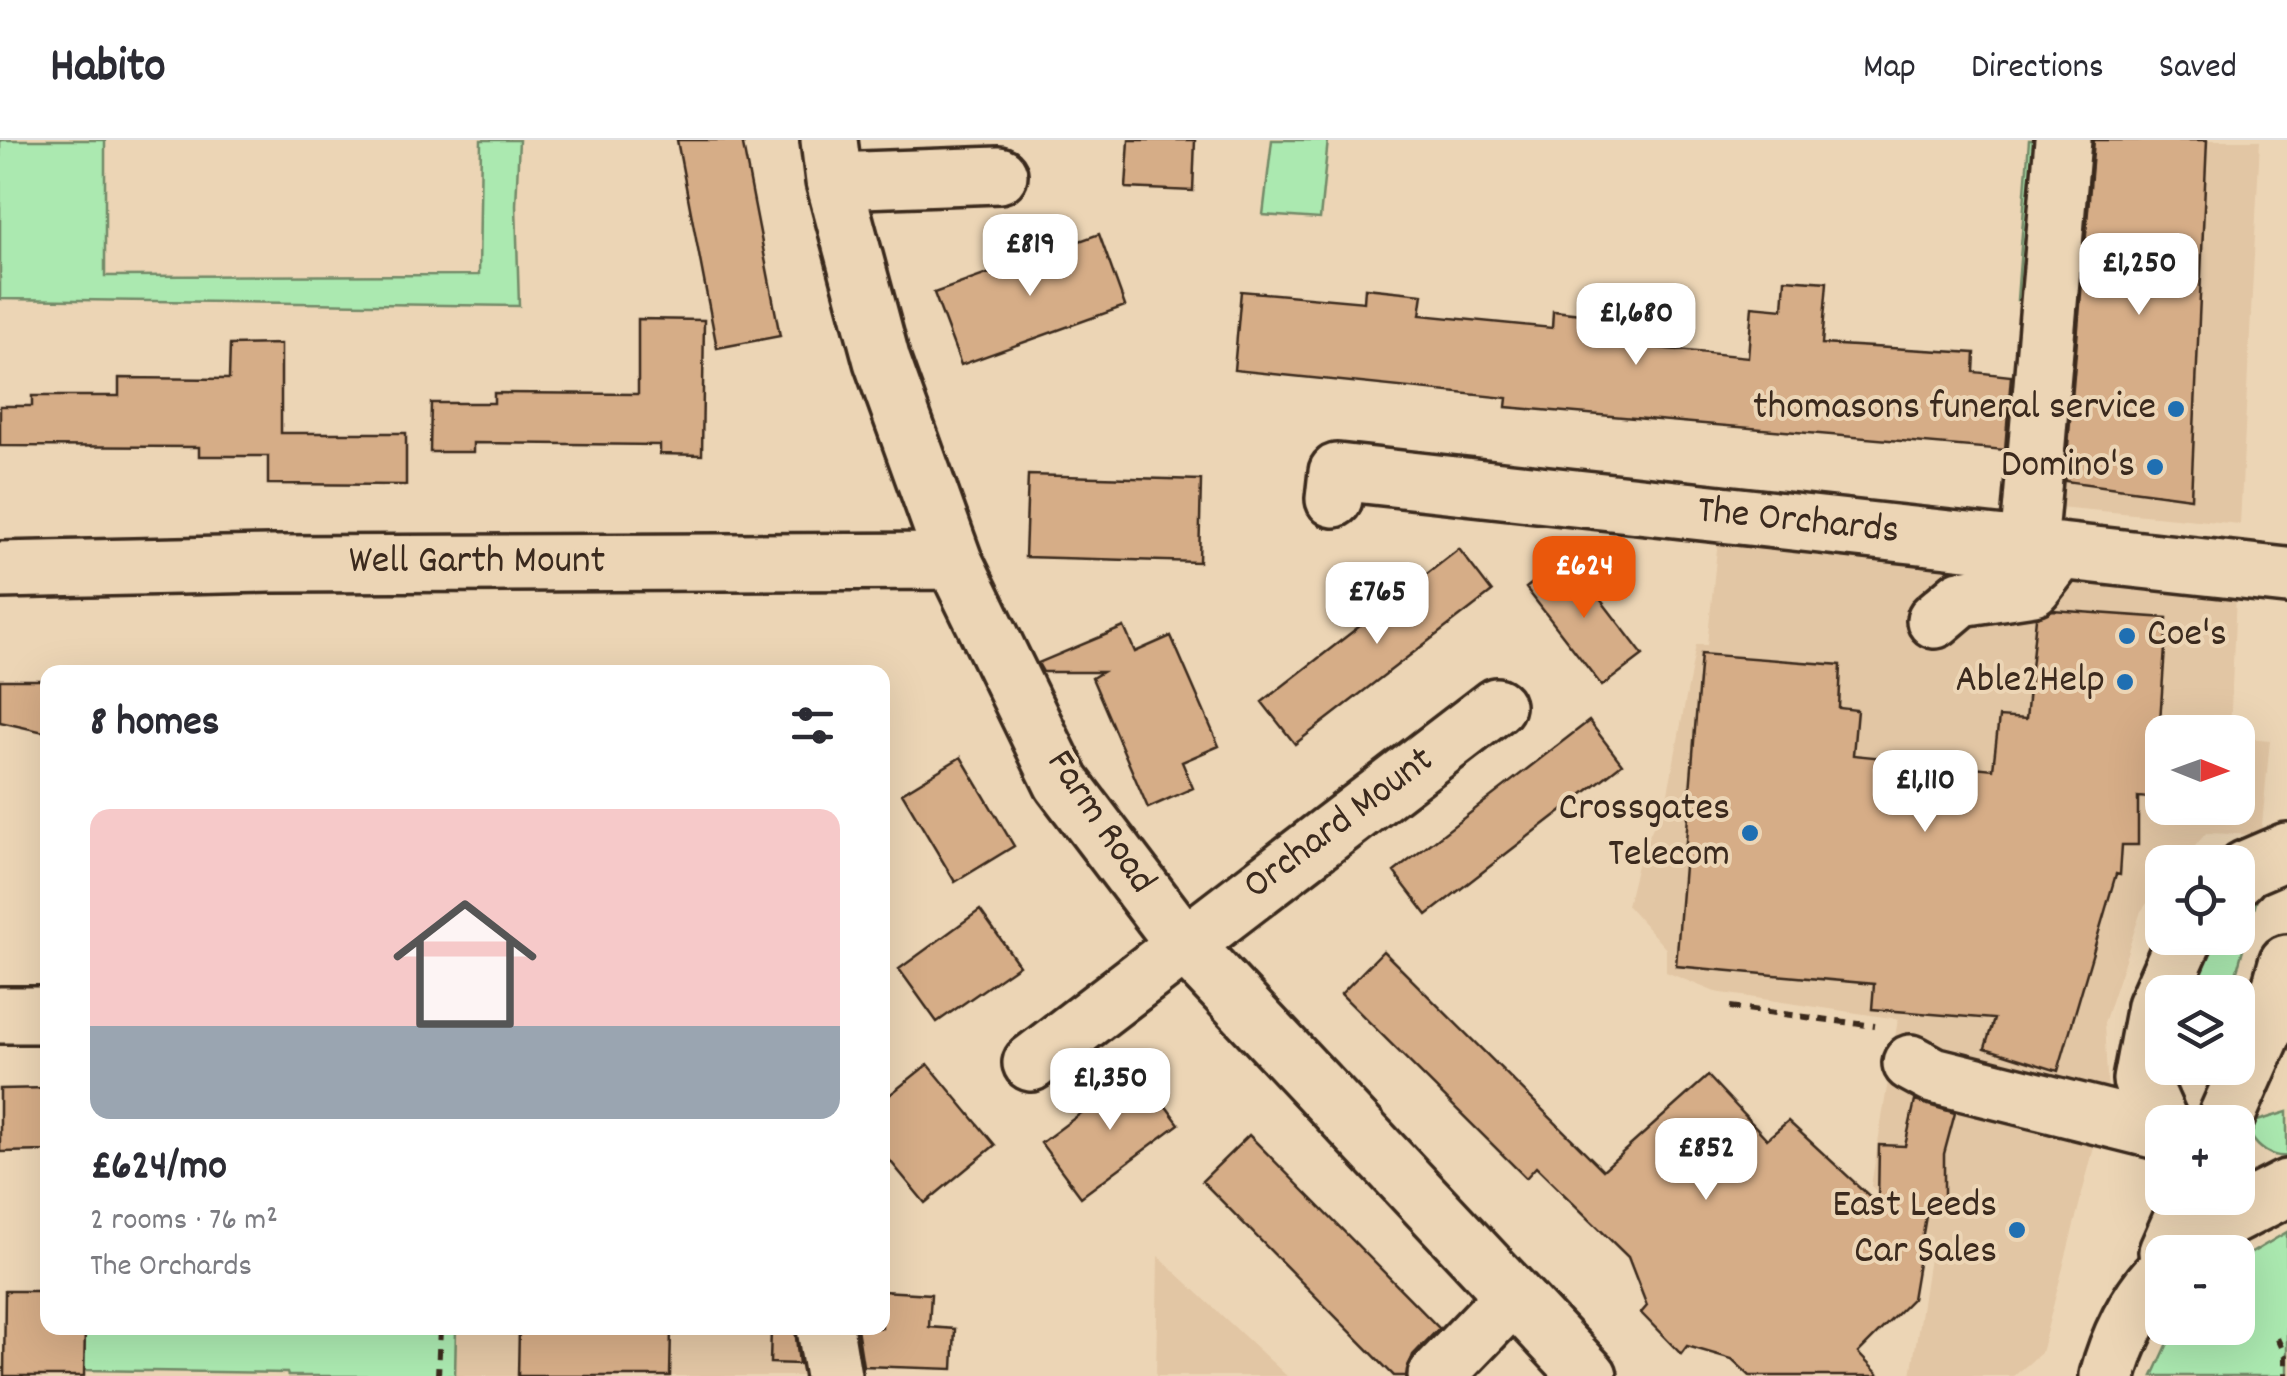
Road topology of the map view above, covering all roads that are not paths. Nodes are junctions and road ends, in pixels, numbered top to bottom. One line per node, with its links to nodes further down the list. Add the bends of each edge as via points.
1 (2063, 140): 5 (street)
2 (832, 160): 3 (street); 6 (street, Farm Road, via 882,361)
3 (999, 175)
4 (1334, 499): 5 (street, The Orchards, via 1337,472)
5 (2044, 550): 8 (street, The Orchards); 9 (street, via 2033,587 1961,598)
6 (954, 561): 7 (street, Well Garth Mount); 13 (street, Farm Road, via 1062,783)
7 (0, 570)
8 (2287, 576)
9 (1935, 620)
10 (1496, 706): 13 (street, Orchard Mount)
11 (2287, 850): 12 (street)
12 (2255, 864)
13 (1184, 944): 20 (street, Orchard Mount); 27 (street, Farm Road)
14 (2145, 947): 21 (street, via 2130,982 2123,1042)
15 (2178, 955): 22 (street, via 2155,1006)
16 (2287, 963): 23 (street)
17 (0, 1015): 18 (street)
18 (40, 1015)
19 (1910, 1063): 24 (street, via 1933,1074)
20 (1031, 1064)
21 (2151, 1105)
22 (2155, 1105)
23 (2231, 1105)
24 (2145, 1111)
25 (2287, 1188): 26 (street)
26 (2202, 1235)
27 (1512, 1297): 31 (street); 32 (street, Farm Road)
28 (2145, 1300): 33 (street, via 2115,1350)
29 (826, 1335): 30 (street)
30 (833, 1376)
31 (1436, 1376)
32 (1589, 1376)
33 (2108, 1376)

